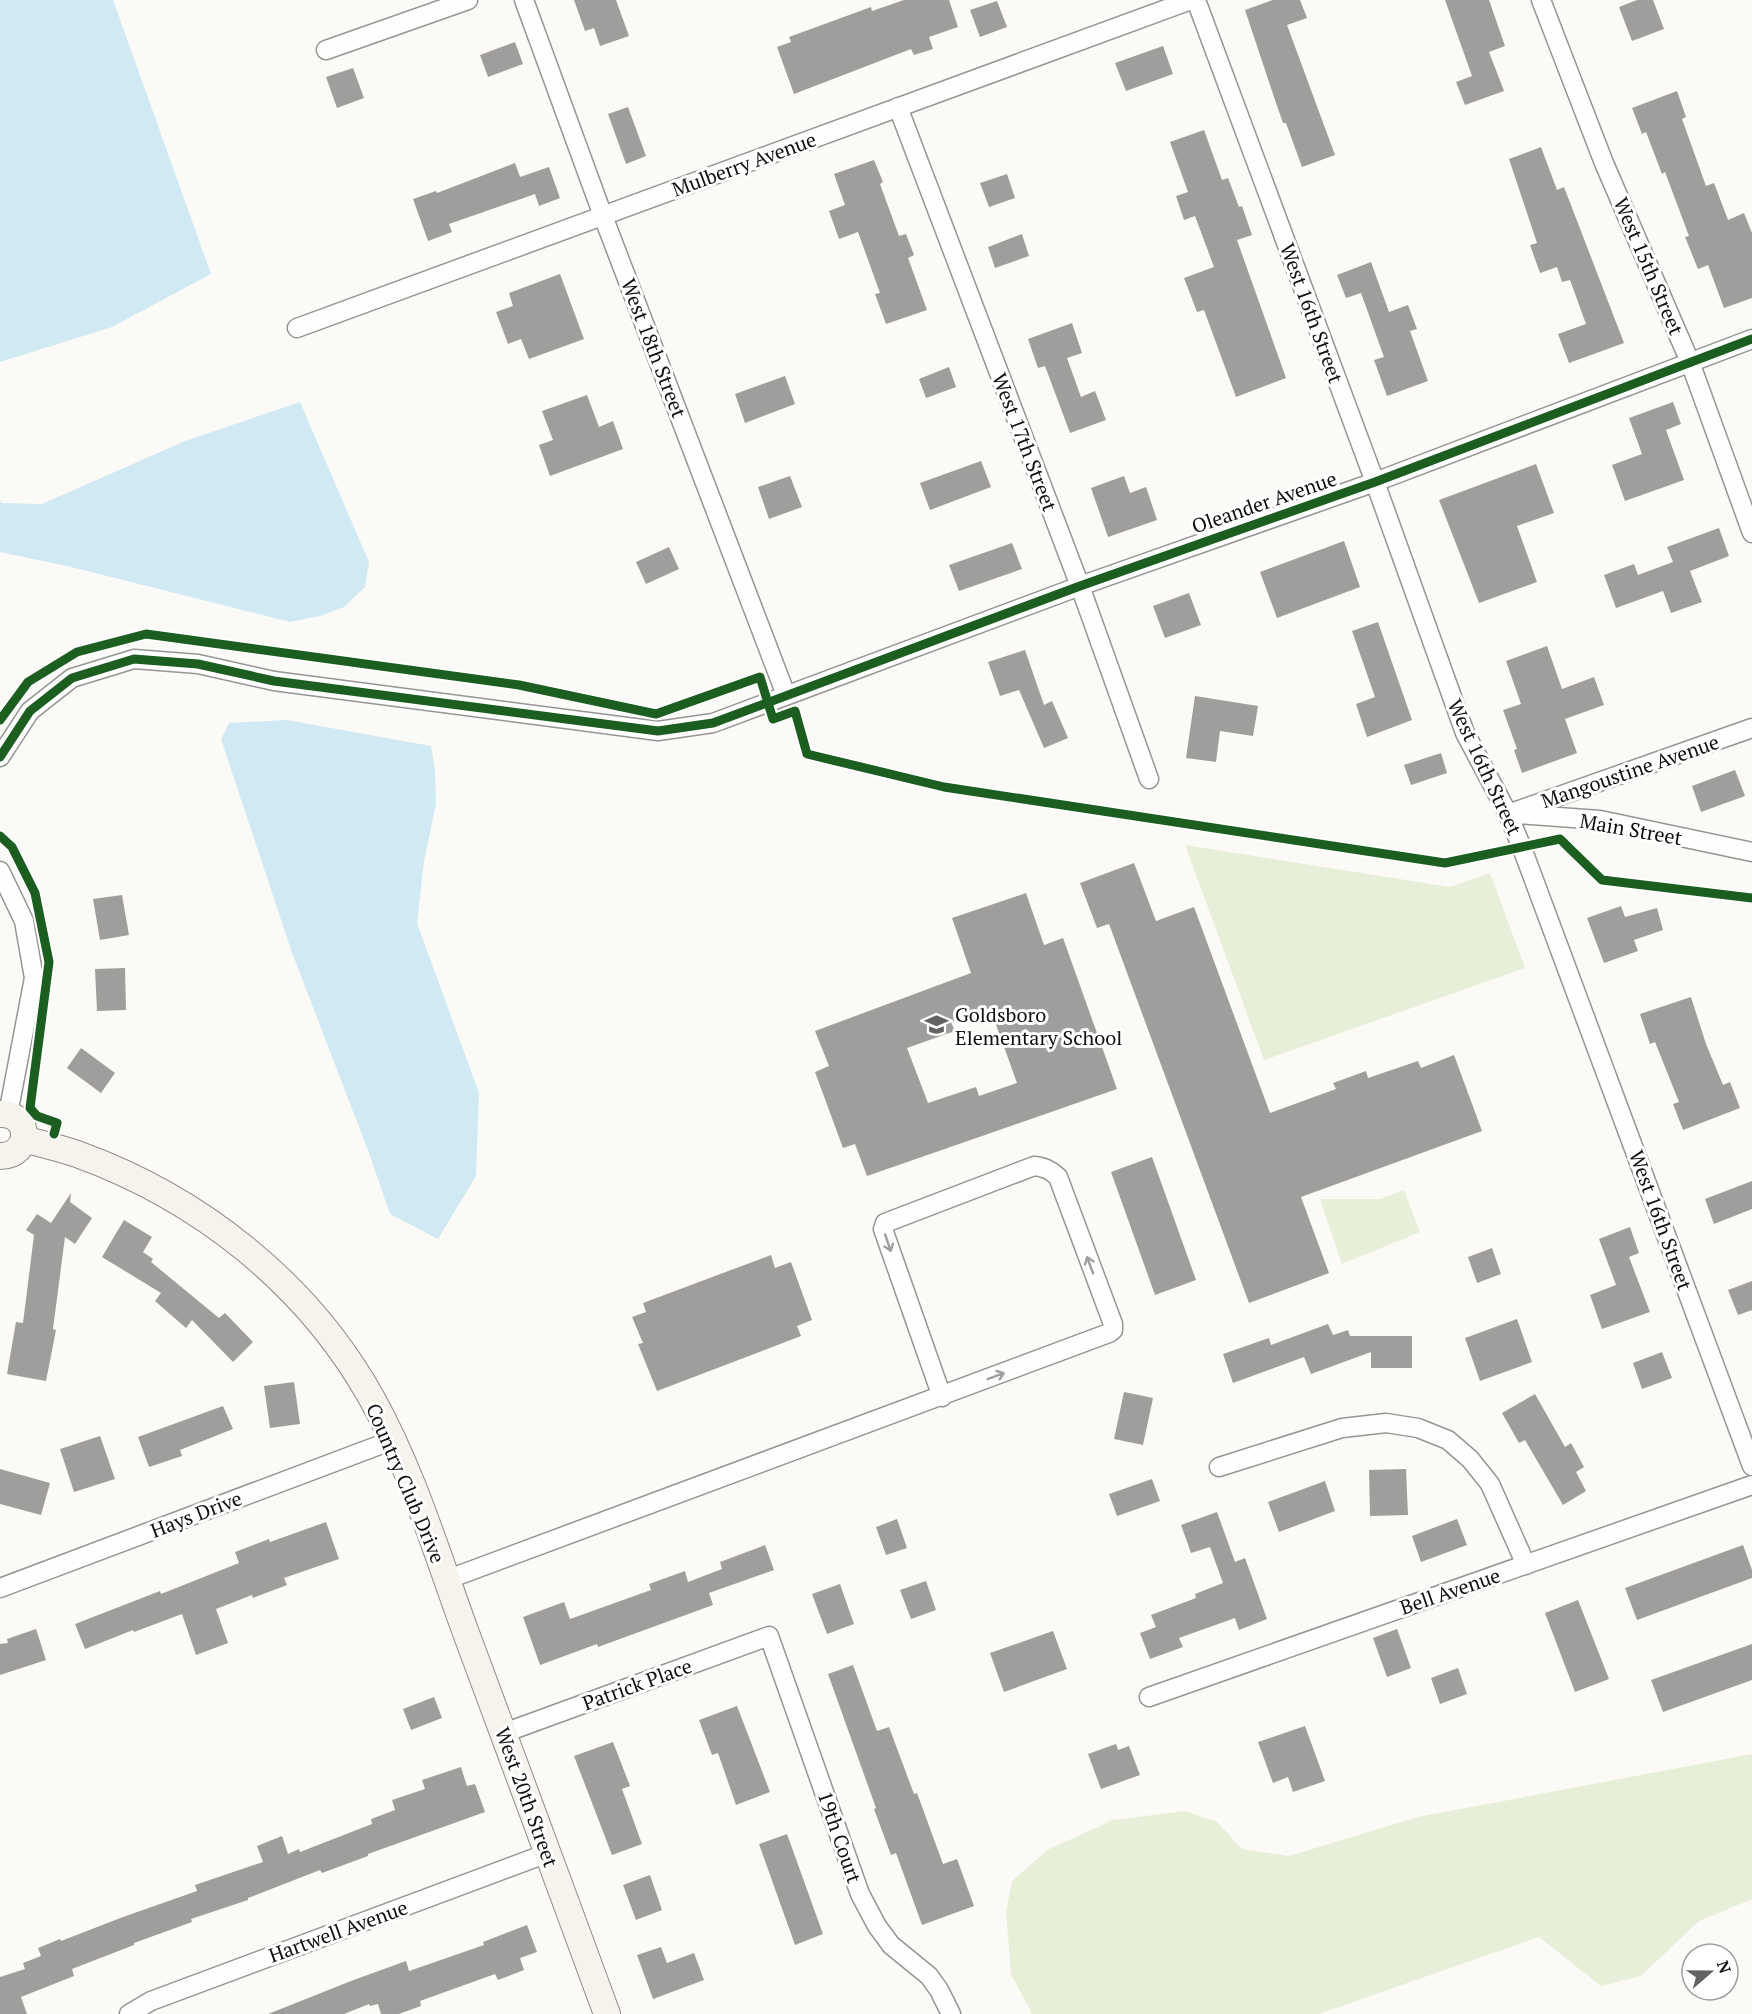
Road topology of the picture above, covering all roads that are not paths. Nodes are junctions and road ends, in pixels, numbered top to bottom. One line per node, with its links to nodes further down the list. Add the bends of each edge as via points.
1 (468, 0): 6 (street)
2 (524, 0): 8 (street, West 18th Street)
3 (1191, 0): 7 (street, Mulberry Avenue)
4 (1196, 0): 12 (street, West 16th Street)
5 (1541, 0): 11 (street, West 15th Street, via 1604,163)
6 (327, 50)
7 (898, 107): 8 (street, Mulberry Avenue); 14 (street, West 17th Street)
8 (603, 216): 9 (street, Mulberry Avenue); 15 (street, West 18th Street)
9 (297, 328)
10 (1752, 339): 11 (street, Oleander Avenue)
11 (1690, 362): 12 (street, Oleander Avenue); 13 (street, West 15th Street)
12 (1375, 482): 14 (street, Oleander Avenue); 19 (street, West 16th Street, via 1465,733)
13 (1752, 533)
14 (1080, 586): 15 (street, Oleander Avenue); 18 (street, West 17th Street)
15 (786, 695): 17 (street, Oleander Avenue, via 713,723 658,731 274,681 198,664 134,659 72,678 30,711)
16 (1752, 728): 19 (street, Mangoustine Avenue)
17 (0, 757)
18 (1149, 779)
19 (1508, 814): 20 (street, Main Street, via 1600,820); 27 (street, West 16th Street)
20 (1752, 852)
21 (0, 871): 22 (street, via 24,921 34,978)
22 (4, 1114): 23 (street, via 21,1123)
23 (24, 1139): 24 (street, via 19,1150); 26 (street, Country Club Drive, via 77,1154 144,1183 202,1215 256,1257 297,1295 343,1352)
24 (0, 1156)
25 (942, 1397): 25 (street, one-way to 25, via 1113,1330 1058,1177 1051,1170 1034,1166 885,1223 883,1229); 31 (street)
26 (393, 1440): 31 (street, Country Club Drive); 32 (street, Hays Drive)
27 (1752, 1466)
28 (1219, 1467): 30 (street, via 1342,1428 1386,1423 1418,1428 1448,1440 1490,1484)
29 (1752, 1485): 30 (street, Bell Avenue)
30 (1526, 1565): 34 (street, Bell Avenue)
31 (446, 1580): 35 (street, West 20th Street)
32 (0, 1588)
33 (769, 1636): 35 (street, Patrick Place); 39 (street, 19th Court, via 860,1894 891,1945 929,1976)
34 (1149, 1697)
35 (504, 1733): 36 (street, West 20th Street)
36 (548, 1853): 37 (street, Hartwell Avenue, via 151,2001); 38 (street, West 20th Street)
37 (129, 2014)
38 (607, 2014)
39 (951, 2014)

